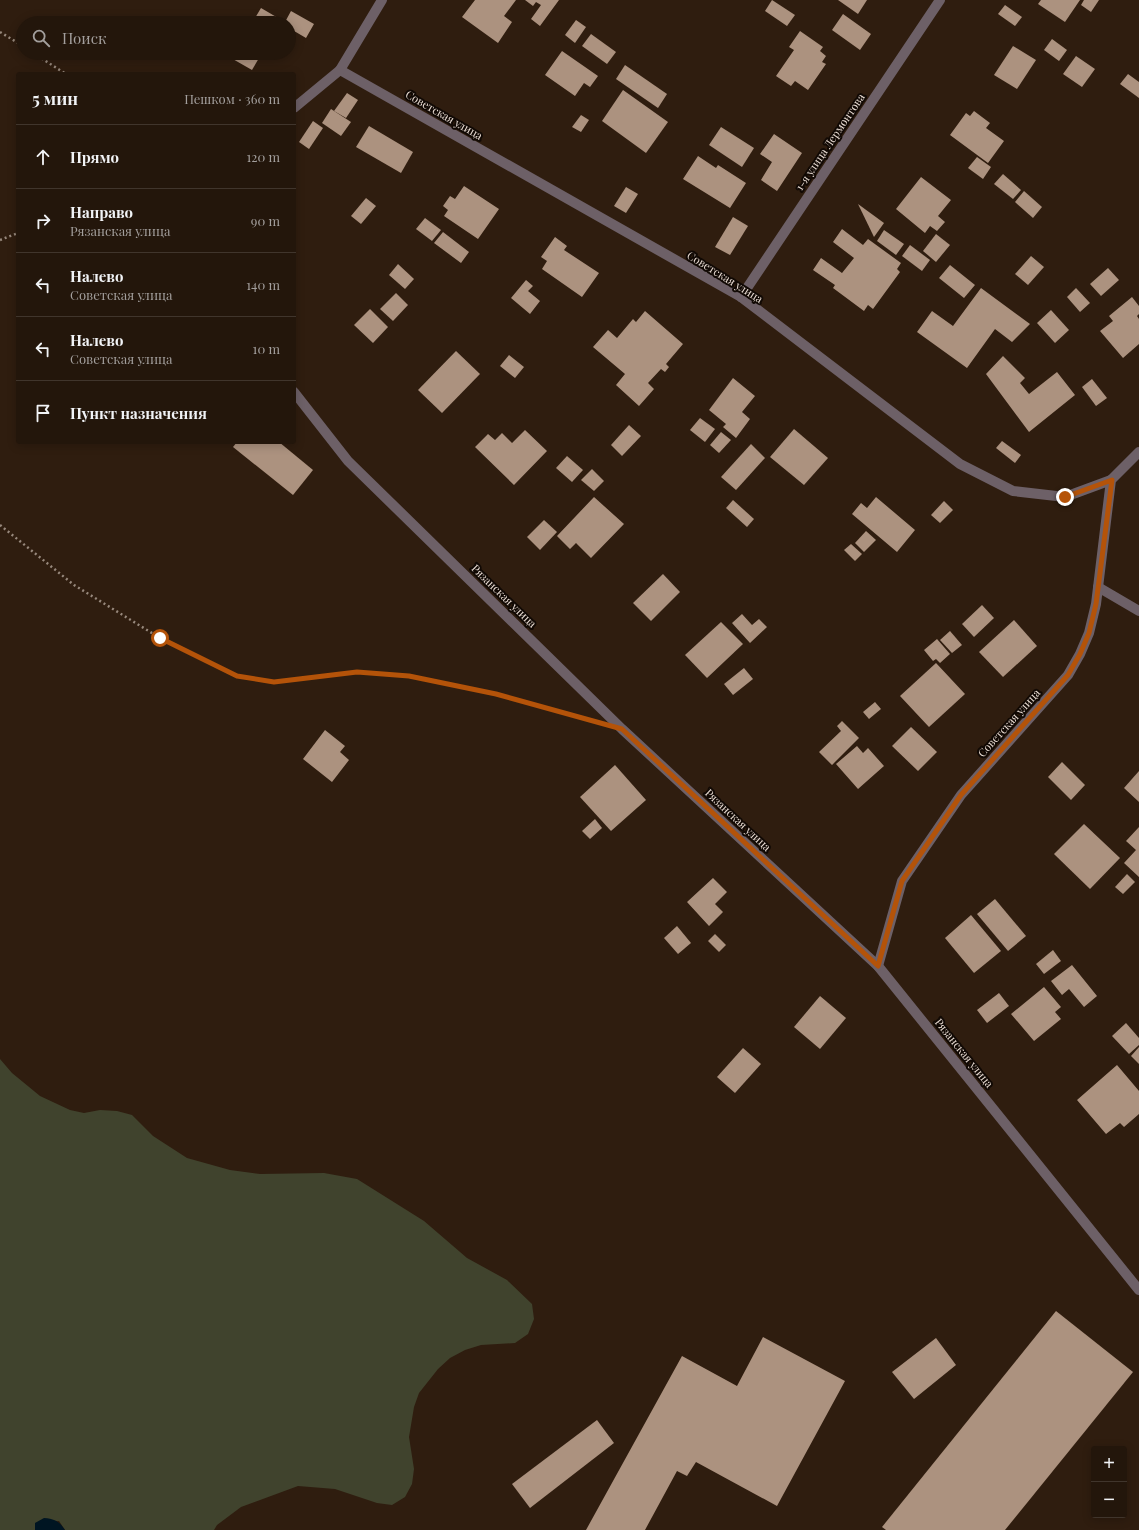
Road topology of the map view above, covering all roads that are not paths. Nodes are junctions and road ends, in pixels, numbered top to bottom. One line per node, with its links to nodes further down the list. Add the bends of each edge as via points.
1 (382, 0): 3 (street)
2 (940, 0): 5 (street, 1-я улица Лермонтова)
3 (340, 70): 4 (street); 5 (street, Советская улица)
4 (296, 106)
5 (741, 297): 8 (street, Советская улица, via 960,464 1014,491 1065,497)
6 (296, 395): 11 (street, Рязанская улица, via 348,461 622,729)
7 (1139, 452): 8 (street, Советская улица)
8 (1112, 480): 9 (street, Советская улица)
9 (1098, 587): 10 (street); 11 (street, Советская улица, via 1089,633 1068,675 961,795 902,881)
10 (1139, 611)
11 (878, 966): 12 (street, Рязанская улица)
12 (1139, 1290)

